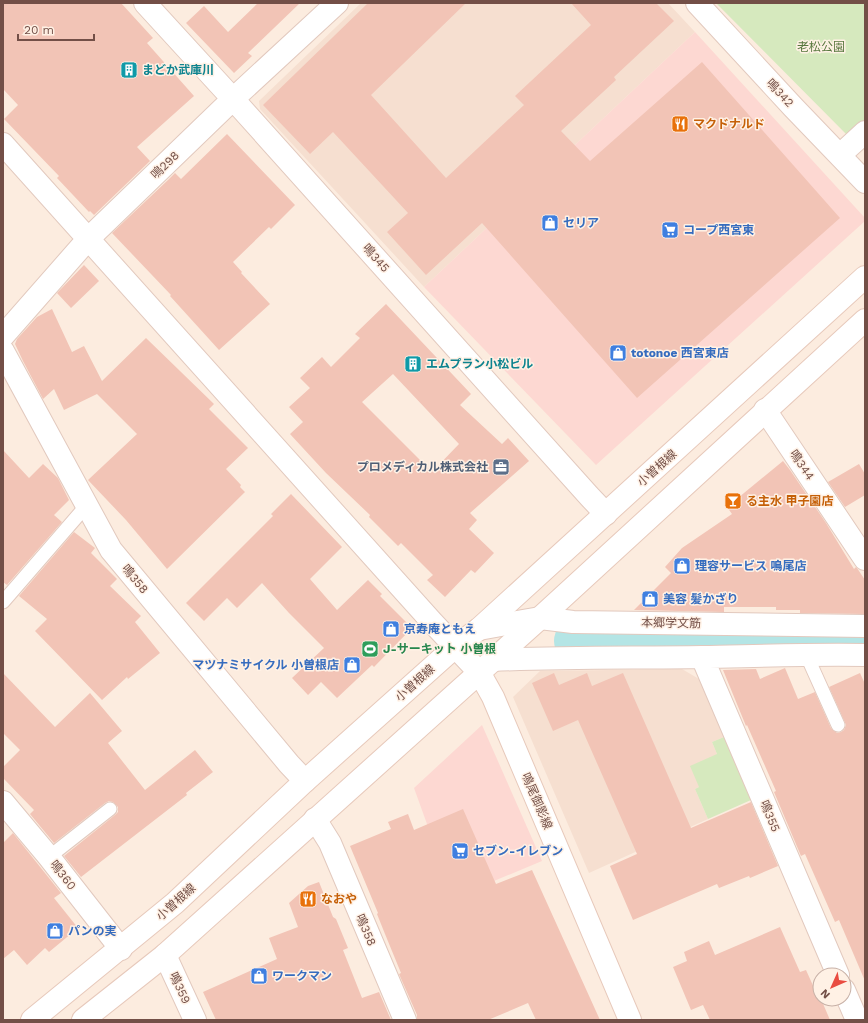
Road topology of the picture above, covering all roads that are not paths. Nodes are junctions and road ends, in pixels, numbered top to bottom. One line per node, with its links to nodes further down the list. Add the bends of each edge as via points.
1 (145, 3): 4 (street, 鳴345)
2 (337, 3): 4 (street, 鳴298)
3 (697, 3): 7 (street, 鳴342, via 793,108)
4 (233, 99): 9 (street, 鳴298); 16 (street, 鳴345)
5 (865, 132): 7 (street)
6 (3, 144): 9 (street, 鳴尾御影線)
7 (840, 155): 8 (street, 鳴342)
8 (865, 182)
9 (89, 238): 12 (street, 鳴298); 22 (street, 鳴尾御影線)
10 (865, 277): 16 (street, 小曽根線)
11 (865, 320): 14 (street)
12 (3, 336)
13 (3, 351): 15 (street, 鳴358)
14 (765, 410): 17 (street, 鳴344); 19 (street)
15 (87, 505): 18 (lane); 28 (street, 鳴358, via 111,550)
16 (606, 514): 21 (street, 小曽根線)
17 (865, 559)
18 (3, 602)
19 (540, 618): 20 (street, 本郷学文筋, via 573,622); 21 (street, 本郷学文筋); 26 (street)
20 (865, 626)
21 (478, 629): 22 (street, 小曽根線)
22 (456, 646): 26 (street, 鳴尾御影線); 28 (street, 小曽根線)
23 (806, 654): 24 (street); 25 (street); 27 (lane)
24 (865, 655)
25 (702, 657): 26 (street, via 533,658); 35 (street, 鳴355)
26 (486, 666): 31 (street); 41 (street, 鳴尾御影線, via 493,697)
27 (838, 725)
28 (305, 781): 33 (street, 小曽根線, via 175,903)
29 (3, 802): 32 (street, 鳴360)
30 (110, 809): 32 (lane)
31 (315, 819): 34 (street); 40 (street, 鳴358, via 330,843)
32 (49, 857): 33 (street, 鳴360)
33 (121, 949): 37 (street, 小曽根線)
34 (165, 955): 38 (street); 39 (street, 鳴359)
35 (835, 967)
36 (851, 1007): 42 (street)
37 (32, 1020)
38 (83, 1020)
39 (195, 1020)
40 (405, 1020)
41 (630, 1020)
42 (857, 1020)

